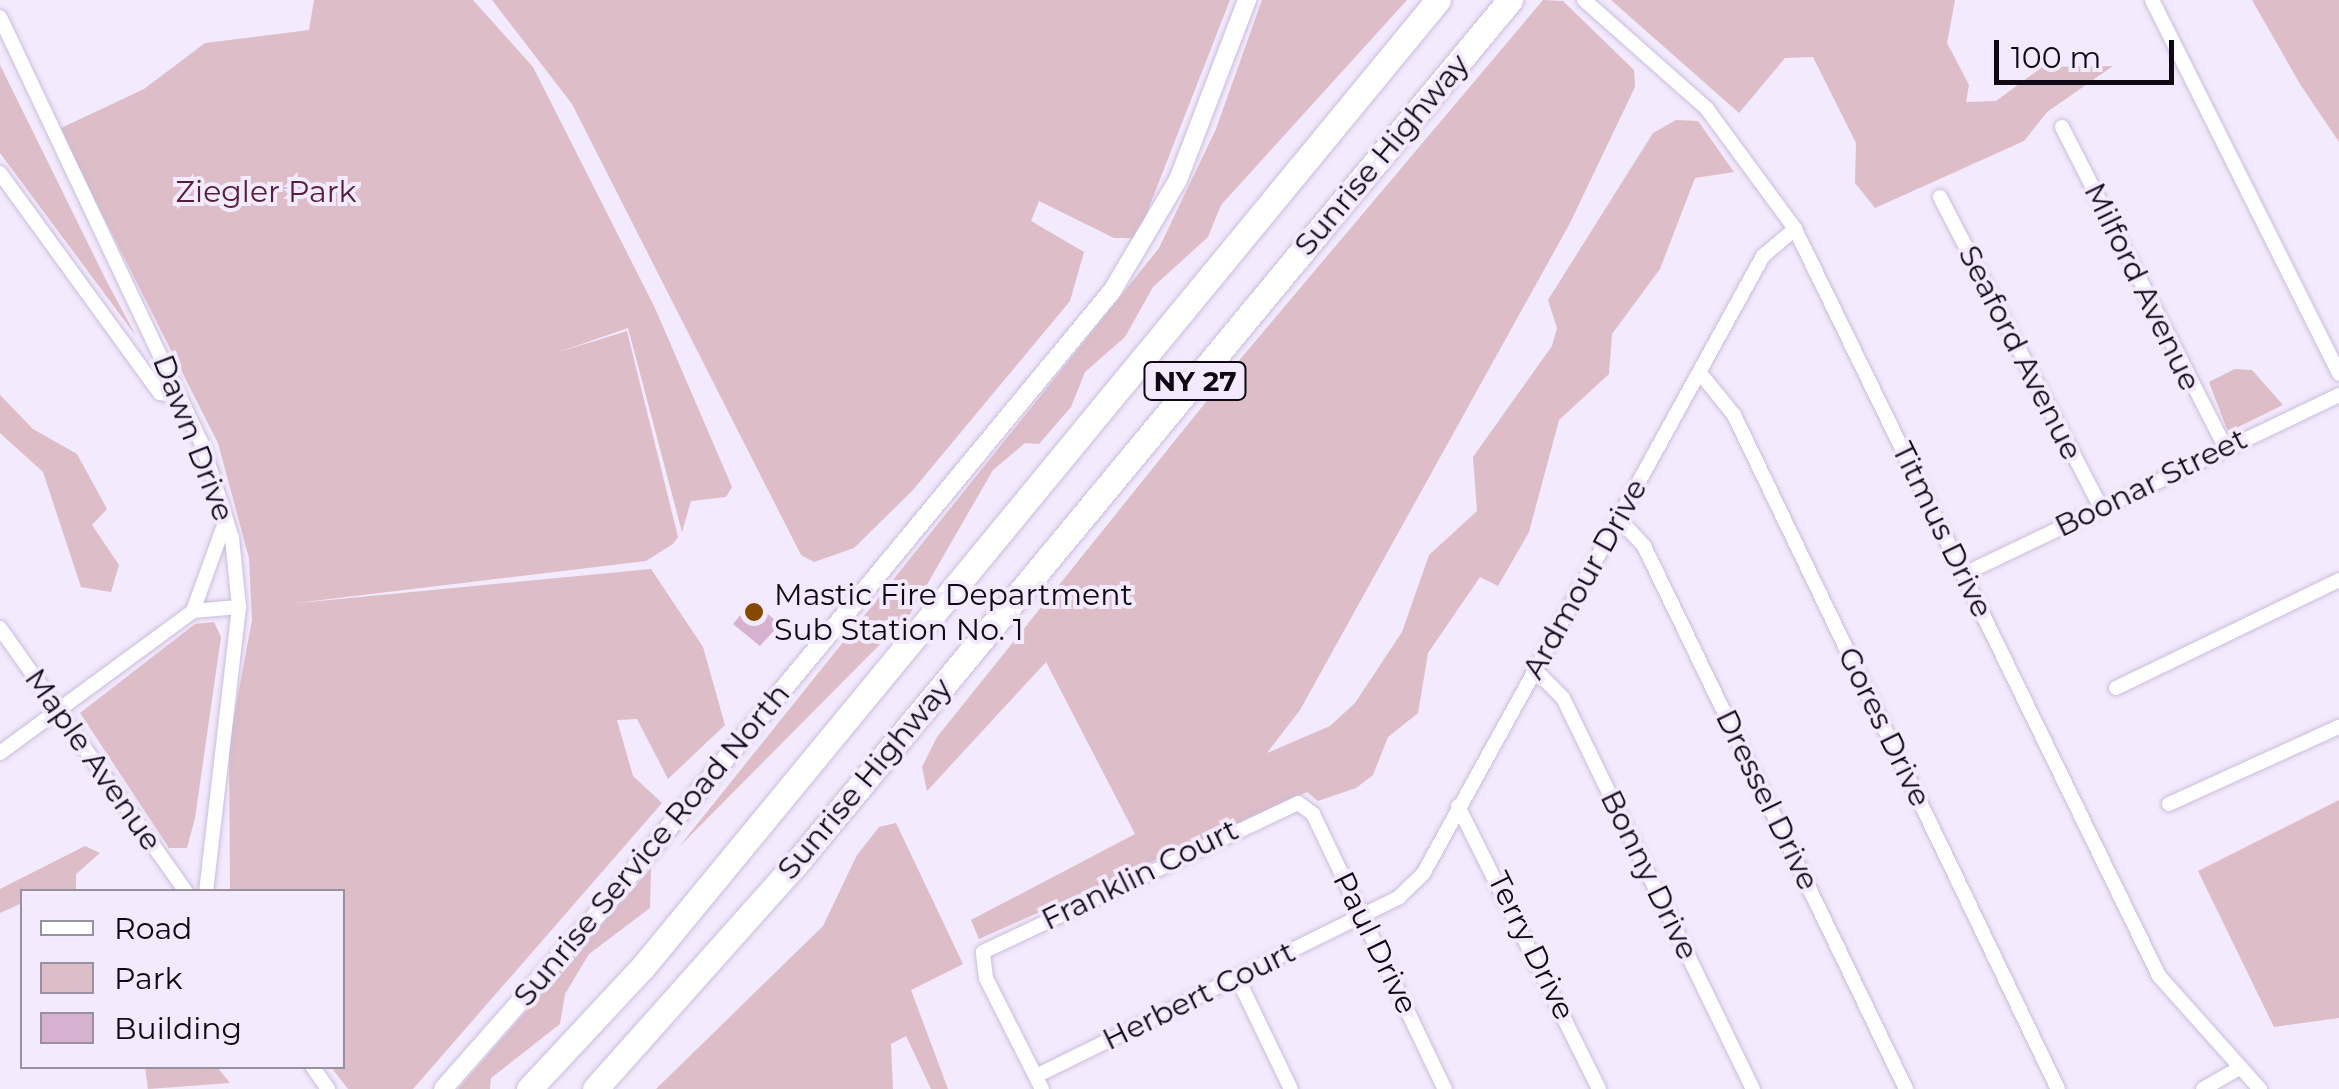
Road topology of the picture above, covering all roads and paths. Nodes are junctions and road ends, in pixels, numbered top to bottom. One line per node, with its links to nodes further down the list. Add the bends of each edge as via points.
1 (1247, 0): 38 (street, Sunrise Service Road North, via 1178,180 1112,291 629,877)
2 (1438, 0): 39 (highway, Sunrise Highway / NY 27, via 655,953)
3 (1510, 0): 40 (highway, Sunrise Highway / NY 27, via 794,866)
4 (1584, 0): 10 (street, Titmus Drive, via 1706,110)
5 (2152, 0): 12 (street)
6 (0, 17): 14 (street, Dawn Drive)
7 (2062, 127): 15 (street, Milford Avenue)
8 (0, 174): 14 (street, via 160,393)
9 (1940, 197): 16 (street, Seaford Avenue)
10 (1795, 229): 11 (street, Ardmour Drive, via 1762,256); 19 (street, Titmus Drive)
11 (1700, 373): 17 (street, Ardmour Drive); 46 (street, Gores Drive, via 1734,415)
12 (2339, 374)
13 (2339, 395): 15 (street, Boonar Street)
14 (179, 396): 18 (street, Dawn Drive)
15 (2225, 447): 16 (street, Boonar Street)
16 (2100, 508): 19 (street, Boonar Street)
17 (1618, 518): 24 (street, Ardmour Drive); 45 (street, Dressel Drive, via 1644,546)
18 (226, 520): 21 (street, Dawn Drive); 22 (street)
19 (1964, 574): 36 (street, Titmus Drive, via 2159,976)
20 (2339, 580): 25 (street)
21 (239, 606): 22 (street); 33 (street, Dawn Drive)
22 (193, 611): 26 (street)
23 (0, 628): 26 (street, Maple Avenue)
24 (1534, 669): 31 (street, Ardmour Drive); 44 (street, Bonny Drive, via 1563,698)
25 (2116, 688)
26 (59, 710): 28 (street); 32 (street, Maple Avenue)
27 (2339, 727): 30 (street)
28 (0, 752)
29 (1298, 803): 34 (street, Paul Drive, via 1313,814); 37 (street, Franklin Court, via 983,952 986,978)
30 (2169, 804)
31 (1458, 806): 34 (street, Ardmour Drive, via 1423,874); 43 (street, Terry Drive)
32 (184, 889)
33 (206, 889)
34 (1362, 916): 35 (street, Herbert Court); 42 (street, Paul Drive)
35 (1238, 977): 37 (street, Herbert Court); 41 (street)
36 (2238, 1069): 47 (street); 48 (street, Titmus Drive)
37 (1039, 1083)
38 (442, 1089)
39 (529, 1089)
40 (595, 1089)
41 (1291, 1089)
42 (1445, 1089)
43 (1600, 1089)
44 (1753, 1089)
45 (1906, 1089)
46 (2058, 1089)
47 (2203, 1089)
48 (2260, 1089)

